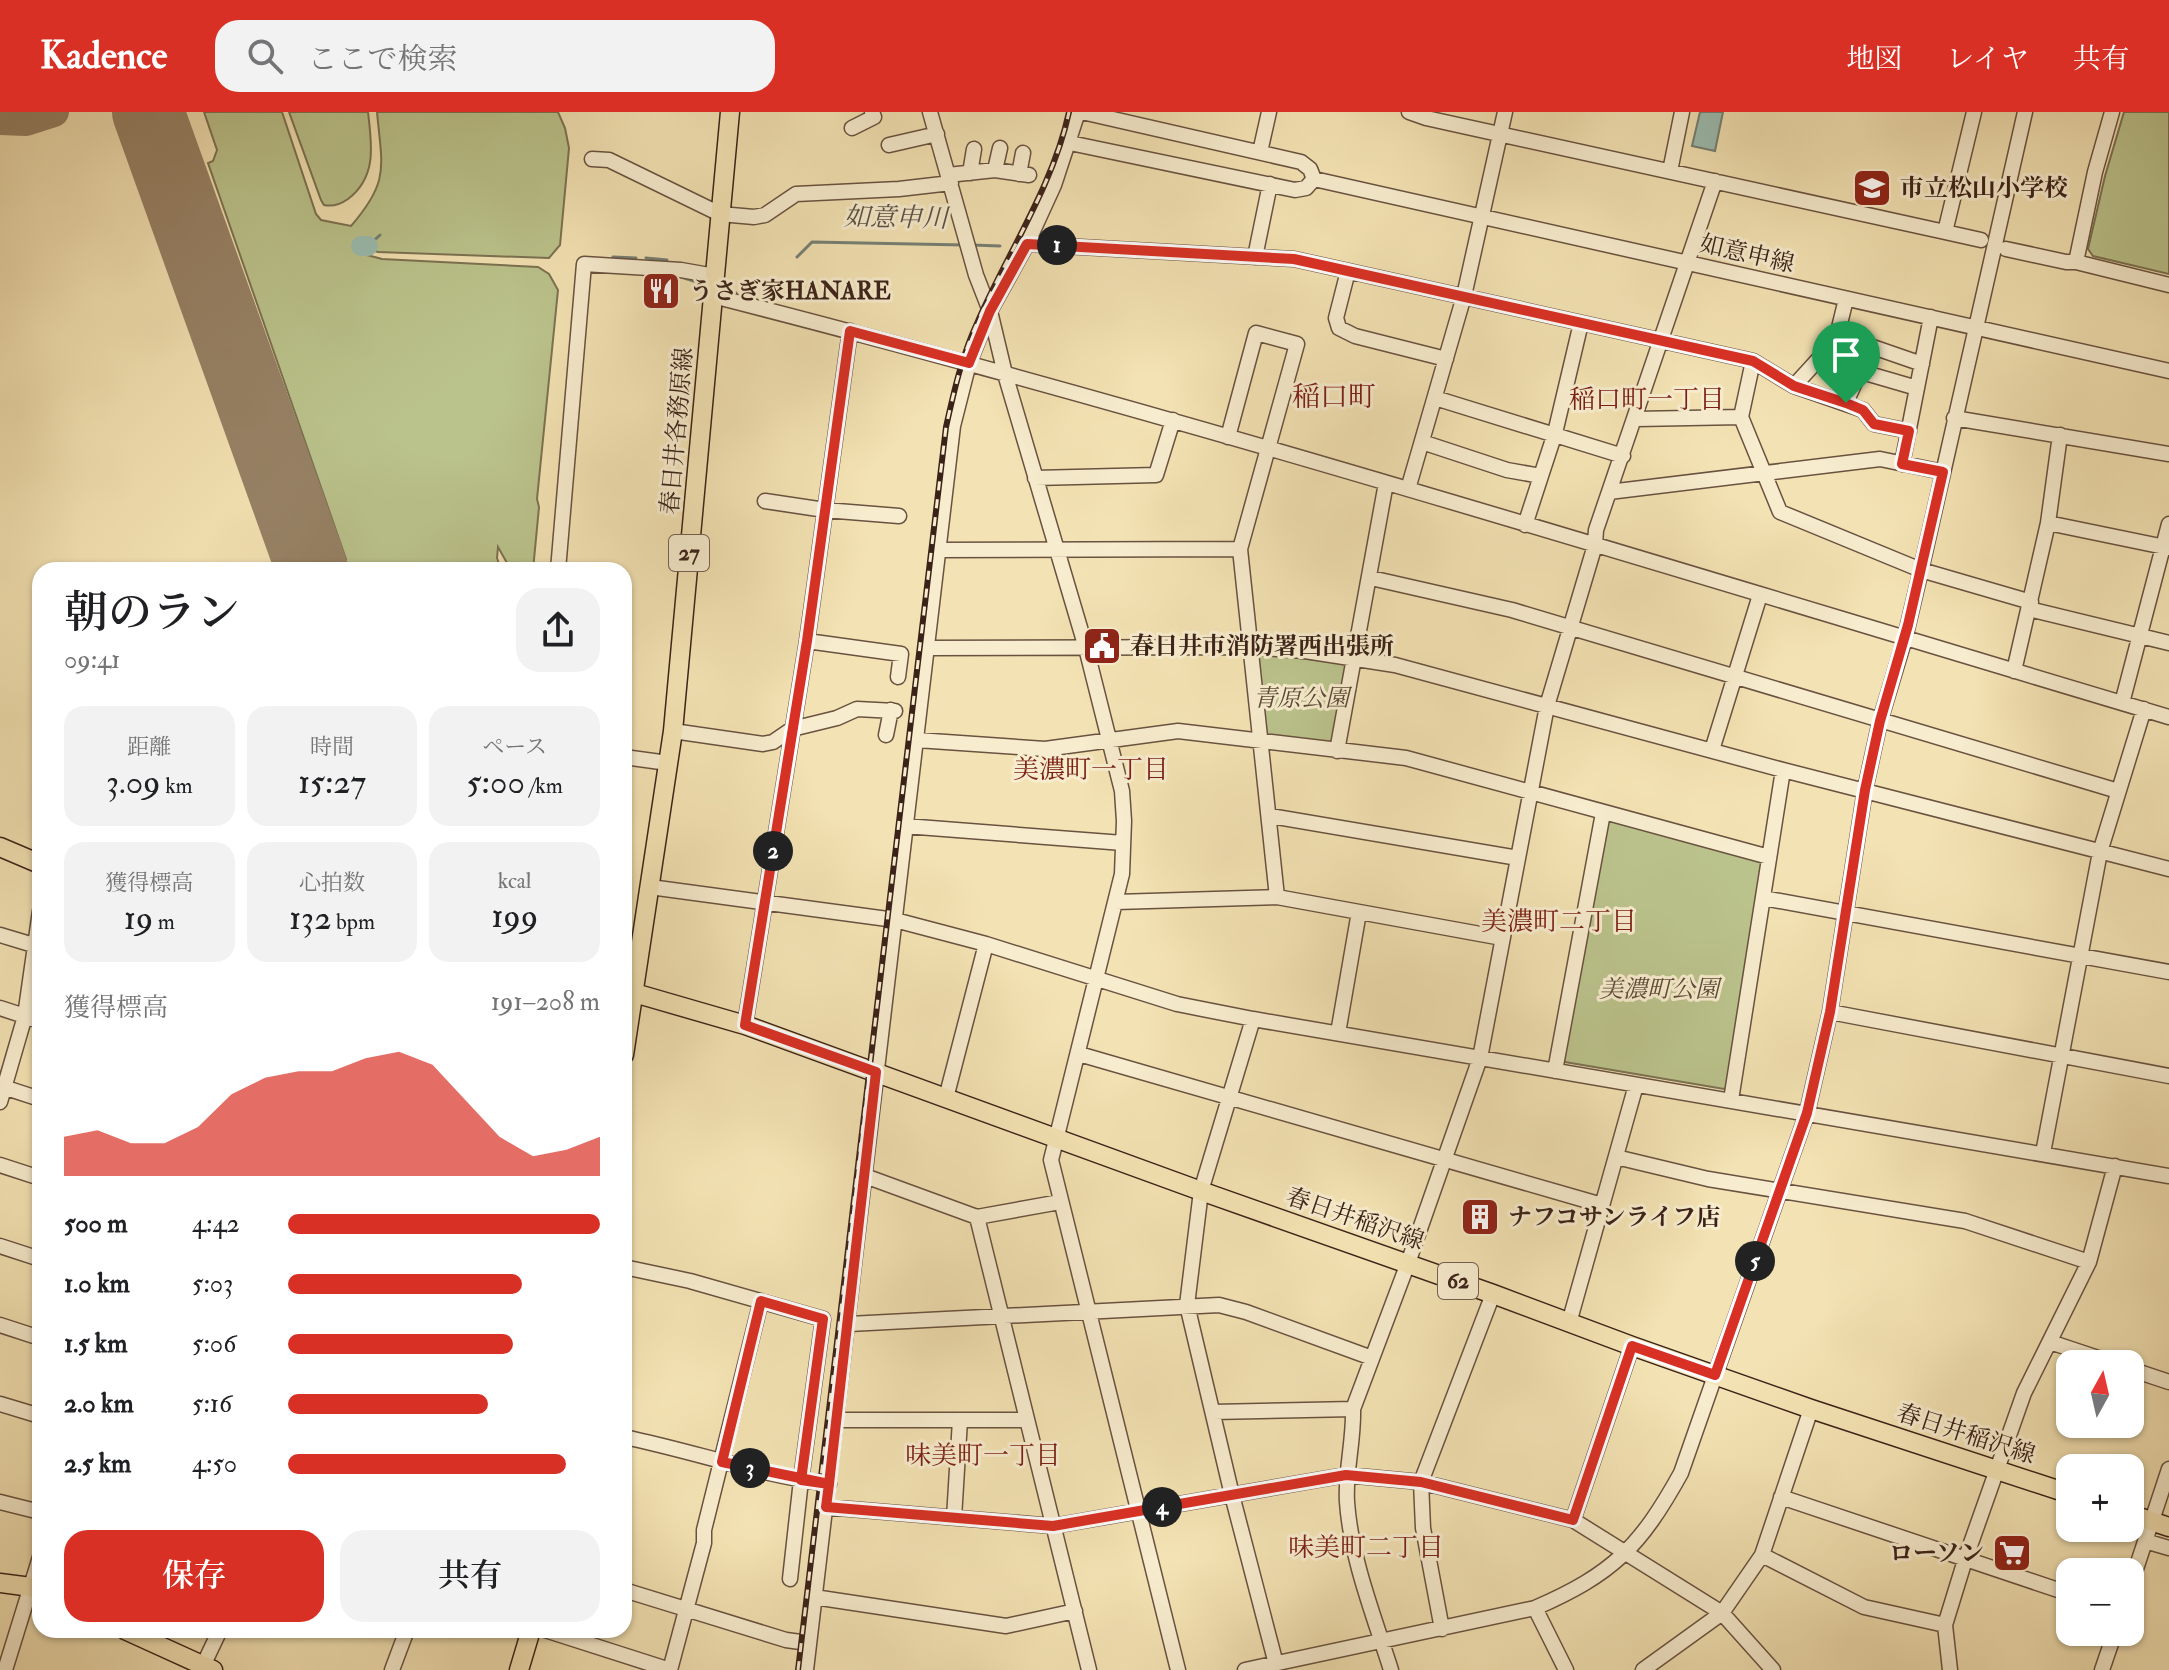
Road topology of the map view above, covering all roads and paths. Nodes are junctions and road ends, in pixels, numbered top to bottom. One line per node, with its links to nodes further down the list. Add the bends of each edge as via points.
1 (872, 112): 12 (street, via 874,117)
2 (930, 112): 13 (street)
3 (1080, 112): 15 (street); 19 (street)
4 (1269, 112): 19 (street)
5 (1505, 112): 14 (street)
6 (1682, 112): 23 (street)
7 (1974, 112): 31 (street)
8 (2025, 112): 47 (street)
9 (2112, 112): 37 (street)
10 (732, 113): 29 (main road, 春日井各務原線 / 27)
11 (1415, 113): 14 (street)
12 (852, 128)
13 (937, 134): 16 (street); 25 (street)
14 (1501, 134): 23 (street); 30 (street)
15 (1070, 143): 28 (street); 33 (street)
16 (889, 145)
17 (1000, 148): 22 (street)
18 (974, 149): 24 (street)
19 (1260, 152): 26 (street, via 1301,162)
20 (1023, 153): 22 (street, via 1024,175)
21 (592, 159): 29 (street, via 609,160)
22 (995, 170): 24 (street)
23 (1670, 171): 27 (street)
24 (970, 173): 25 (street)
25 (950, 179): 29 (street, via 899,189 796,194 765,215); 44 (street)
26 (1314, 179): 28 (street, via 1295,190); 30 (street, 如意申線)
27 (1715, 181): 31 (street); 36 (street)
28 (1270, 184): 35 (street)
29 (720, 214): 39 (main road, 春日井各務原線 / 27)
30 (1483, 217): 36 (street, 如意申線); 42 (street)
31 (1945, 232): 32 (street)
32 (1981, 240)
33 (1027, 244): 35 (street); 44 (street)
34 (2006, 249): 37 (street)
35 (1255, 257): 38 (street)
36 (1688, 262): 43 (street, 如意申線); 49 (street)
37 (2076, 262): 40 (street)
38 (1348, 271): 42 (street); 50 (street, via 1336,318 1339,328)
39 (715, 276): 41 (main road, 春日井各務原線 / 27); 92 (street, via 584,264)
40 (2169, 285)
41 (713, 296): 48 (street); 115 (main road, 春日井各務原線 / 27)
42 (1464, 296): 46 (street); 50 (street)
43 (1846, 299): 45 (street, 如意申線); 57 (street, via 1836,340)
44 (990, 311): 52 (street); 56 (street)
45 (1931, 317): 47 (street, 如意申線); 53 (street)
46 (1581, 323): 49 (street); 66 (street)
47 (1976, 328): 54 (street, 如意申線); 62 (street)
48 (850, 331): 52 (street); 82 (street)
49 (1661, 341): 51 (street); 63 (street)
50 (1446, 359): 59 (street)
51 (1753, 361): 57 (street); 61 (street)
52 (969, 363): 56 (street); 90 (street, via 953,426)
53 (1922, 364): 55 (street, via 1870,346); 58 (street)
54 (2169, 371)
55 (1862, 372): 58 (street); 60 (street)
56 (1005, 374): 64 (street); 77 (street)
57 (1794, 386): 60 (street)
58 (1917, 388): 65 (street)
59 (1435, 398): 66 (street); 69 (street)
60 (1846, 403): 65 (street, via 1863,410 1874,424)
61 (1741, 417): 63 (street); 75 (street)
62 (1954, 418): 67 (street); 74 (street)
63 (1636, 419): 72 (street)
64 (1173, 420): 68 (street); 77 (street, via 1156,475)
65 (1909, 431): 73 (street)
66 (1555, 433): 72 (street); 76 (street)
67 (2060, 435): 71 (street); 84 (street)
68 (1228, 437): 70 (street); 70 (street, via 1256,333 1297,344)
69 (1422, 442): 76 (street); 79 (street)
70 (1268, 449): 78 (street); 89 (street)
71 (2169, 454)
72 (1623, 456): 80 (street)
73 (1902, 464): 74 (street); 75 (street, via 1880,459)
74 (1943, 472): 93 (street)
75 (1765, 474): 80 (street); 93 (street, via 1780,512)
76 (1541, 476): 86 (street)
77 (1035, 478): 91 (street)
78 (1386, 483): 79 (street); 94 (street)
79 (1408, 489): 86 (street)
80 (1609, 492): 87 (street)
81 (765, 501): 82 (street)
82 (825, 510): 83 (street); 100 (street)
83 (899, 516)
84 (2048, 523): 88 (street); 96 (street)
85 (2169, 524): 88 (street)
86 (1525, 525): 87 (street)
87 (1595, 545): 95 (street); 97 (street)
88 (2166, 548): 98 (street)
89 (1240, 549): 91 (street); 102 (street)
90 (938, 550): 91 (street); 103 (street)
91 (1056, 551): 104 (street)
92 (559, 562)
93 (1921, 570): 96 (street); 99 (street)
94 (1371, 578): 97 (street); 105 (street)
95 (1760, 595): 99 (street); 108 (street)
96 (2030, 606): 98 (street); 106 (street)
97 (1569, 628): 108 (street); 110 (street)
98 (2140, 635): 101 (street); 109 (street)
99 (1905, 638): 106 (street); 113 (street)
100 (807, 641): 107 (street, via 901,654); 114 (street)
101 (2169, 643)
102 (1250, 647): 104 (street); 105 (street); 119 (street)
103 (926, 648): 104 (street); 117 (street)
104 (1086, 648): 118 (street)
105 (1354, 658): 110 (street); 121 (street)
106 (2014, 671): 109 (street)
107 (898, 677)
108 (1735, 677): 113 (street); 120 (street)
109 (2122, 703): 111 (street)
110 (1547, 706): 120 (street); 127 (street)
111 (2144, 709): 112 (street); 126 (street)
112 (2169, 717)
113 (1880, 721): 125 (street); 126 (street)
114 (792, 729): 115 (street, via 763,744); 116 (street, via 857,709 893,710); 141 (street)
115 (673, 731): 123 (main road, 春日井各務原線 / 27)
116 (886, 735)
117 (917, 740): 118 (street, via 1045,749); 130 (street)
118 (1110, 741): 119 (street, via 1178,731); 131 (street, via 1122,791)
119 (1261, 742): 121 (street); 129 (street)
120 (1712, 750): 124 (street)
121 (1337, 751): 127 (street, via 1406,758)
122 (632, 758): 123 (street)
123 (668, 763): 138 (main road, 春日井各務原線 / 27)
124 (1783, 770): 125 (street); 134 (street)
125 (1865, 790): 133 (street); 144 (street)
126 (2118, 791): 133 (street)
127 (1530, 793): 128 (street); 135 (street)
128 (1603, 813): 134 (street); 166 (street)
129 (1270, 816): 135 (street); 139 (street)
130 (905, 826): 131 (street); 145 (street)
131 (1123, 843): 142 (street)
132 (0, 847): 136 (main road)
133 (2100, 852): 137 (street); 151 (street)
134 (1769, 857): 140 (street)
135 (1518, 858): 147 (street)
136 (32, 861)
137 (2169, 869)
138 (650, 887): 141 (street); 150 (main road, 春日井各務原線 / 27)
139 (1277, 897): 142 (street); 143 (street)
140 (1763, 898): 144 (street); 174 (street)
141 (765, 902): 145 (street); 161 (street)
142 (1116, 902): 154 (street)
143 (1359, 912): 147 (street); 162 (street)
144 (1845, 912): 151 (street); 157 (street)
145 (895, 920): 149 (street); 167 (street)
146 (0, 935): 148 (street)
147 (1502, 938): 165 (street)
148 (32, 944)
149 (986, 944): 154 (street); 172 (street)
150 (632, 954)
151 (2080, 955): 152 (street); 164 (street)
152 (2169, 972)
153 (32, 978): 158 (street)
154 (1096, 980): 160 (street); 163 (street)
155 (632, 992): 161 (main road, 春日井稲沢線 / 62)
156 (0, 1008): 158 (street)
157 (1830, 1012): 164 (street); 175 (street)
158 (25, 1016): 159 (street); 170 (street)
159 (32, 1018)
160 (1253, 1019): 162 (street); 173 (street)
161 (745, 1025): 167 (main road, 春日井稲沢線 / 62)
162 (1338, 1033): 165 (street)
163 (1079, 1054): 173 (street); 176 (street)
164 (2060, 1056): 168 (street); 177 (street)
165 (1480, 1058): 166 (street); 179 (street)
166 (1555, 1071): 169 (street)
167 (876, 1072): 172 (main road, 春日井稲沢線 / 62); 183 (street)
168 (2169, 1076)
169 (1636, 1085): 174 (street); 178 (street)
170 (1, 1092): 171 (street)
171 (32, 1098)
172 (946, 1098): 176 (main road, 春日井稲沢線 / 62)
173 (1228, 1098): 179 (street); 185 (street)
174 (1731, 1100): 175 (street)
175 (1807, 1113): 177 (street); 186 (street)
176 (1056, 1139): 185 (main road, 春日井稲沢線 / 62); 187 (street, via 1051,1160)
177 (2043, 1153): 181 (street)
178 (1616, 1157): 186 (street); 188 (street)
179 (1445, 1159): 188 (street); 193 (street)
180 (0, 1165): 182 (street)
181 (2115, 1166): 184 (street); 192 (street)
182 (32, 1175)
183 (865, 1176): 189 (street); 201 (street)
184 (2169, 1176)
185 (1201, 1191): 193 (main road, 春日井稲沢線 / 62); 197 (street)
186 (1780, 1192): 192 (street, via 1965,1221); 209 (street)
187 (1060, 1202): 189 (street); 198 (street)
188 (1602, 1205): 200 (street)
189 (977, 1217): 199 (street)
190 (0, 1246): 191 (street)
191 (32, 1256)
192 (2089, 1262): 204 (street)
193 (1408, 1263): 195 (main road, 春日井稲沢線 / 62); 207 (street)
194 (632, 1269): 196 (street)
195 (1493, 1294): 200 (main road, 春日井稲沢線 / 62); 225 (street)
196 (761, 1301): 220 (street); 224 (street, via 823,1319)
197 (1187, 1305): 198 (street); 207 (street, via 1246,1312); 214 (street)
198 (1089, 1311): 199 (street); 233 (street)
199 (1002, 1316): 201 (street); 218 (street)
200 (1569, 1323): 205 (main road, 春日井稲沢線 / 62)
201 (849, 1324): 216 (street)
202 (0, 1325): 203 (street)
203 (32, 1335)
204 (2050, 1342): 206 (street); 222 (street)
205 (1632, 1346): 209 (main road, 春日井稲沢線 / 62); 235 (street)
206 (2074, 1350)
207 (1372, 1358): 212 (street)
208 (2144, 1374): 210 (street)
209 (1715, 1375): 213 (main road, 春日井稲沢線 / 62); 240 (street, via 1681,1473 1657,1516)
210 (2169, 1382)
211 (0, 1404): 215 (street)
212 (1353, 1409): 214 (street); 223 (street)
213 (1811, 1409): 222 (main road, 春日井稲沢線 / 62); 229 (street)
214 (1213, 1412): 228 (street)
215 (32, 1414)
216 (837, 1420): 217 (street); 226 (street)
217 (960, 1420): 218 (street); 234 (street)
218 (1027, 1420): 237 (street)
219 (632, 1439): 220 (street)
220 (722, 1462): 224 (street); 252 (street)
221 (2169, 1469): 236 (street)
222 (1995, 1470): 227 (main road, 春日井稲沢線 / 62); 243 (street)
223 (1346, 1475): 225 (street); 228 (street); 262 (street, via 1352,1538)
224 (801, 1480): 226 (street); 244 (street)
225 (1421, 1482): 235 (street); 256 (street, via 1423,1528)
226 (829, 1484): 231 (street)
227 (2056, 1490)
228 (1232, 1495): 233 (street); 265 (street)
229 (1781, 1497): 241 (street); 243 (street)
230 (0, 1502): 232 (street)
231 (826, 1507): 234 (street); 250 (street)
232 (32, 1510)
233 (1140, 1511): 237 (street); 272 (street)
234 (954, 1518): 237 (street)
235 (1573, 1520): 240 (street)
236 (2160, 1524): 238 (street)
237 (1053, 1526): 253 (street)
238 (2145, 1541): 239 (street); 242 (street)
239 (2169, 1548)
240 (1627, 1553): 251 (street, via 1587,1584); 254 (street)
241 (1762, 1555): 254 (street); 255 (street, via 1864,1607)
242 (2139, 1558)
243 (1965, 1560): 247 (street); 255 (street)
244 (790, 1579)
245 (0, 1583): 246 (main road)
246 (32, 1588)
247 (2056, 1589)
248 (632, 1593): 252 (street)
249 (32, 1597): 267 (street)
250 (814, 1597): 253 (street, via 1006,1626); 263 (street)
251 (1535, 1608): 256 (street); 275 (street)
252 (686, 1610): 261 (street, via 670,1670); 263 (street)
253 (1075, 1611): 271 (street)
254 (1722, 1613): 276 (street); 277 (street)
255 (1945, 1625): 278 (street)
256 (1442, 1629): 262 (street)
257 (142, 1638): 266 (main road)
258 (217, 1638): 266 (street)
259 (404, 1638): 268 (street)
260 (529, 1638): 269 (main road)
261 (570, 1638)
262 (1382, 1641): 265 (street); 274 (street)
263 (808, 1643): 270 (street)
264 (2110, 1646): 279 (street)
265 (1276, 1664): 273 (street)
266 (205, 1668)
267 (5, 1670)
268 (392, 1670)
269 (519, 1670)
270 (806, 1670)
271 (1089, 1670)
272 (1178, 1670)
273 (1245, 1670)
274 (1391, 1670)
275 (1566, 1670)
276 (1643, 1670)
277 (1773, 1670)
278 (1950, 1670)
279 (2102, 1670)

